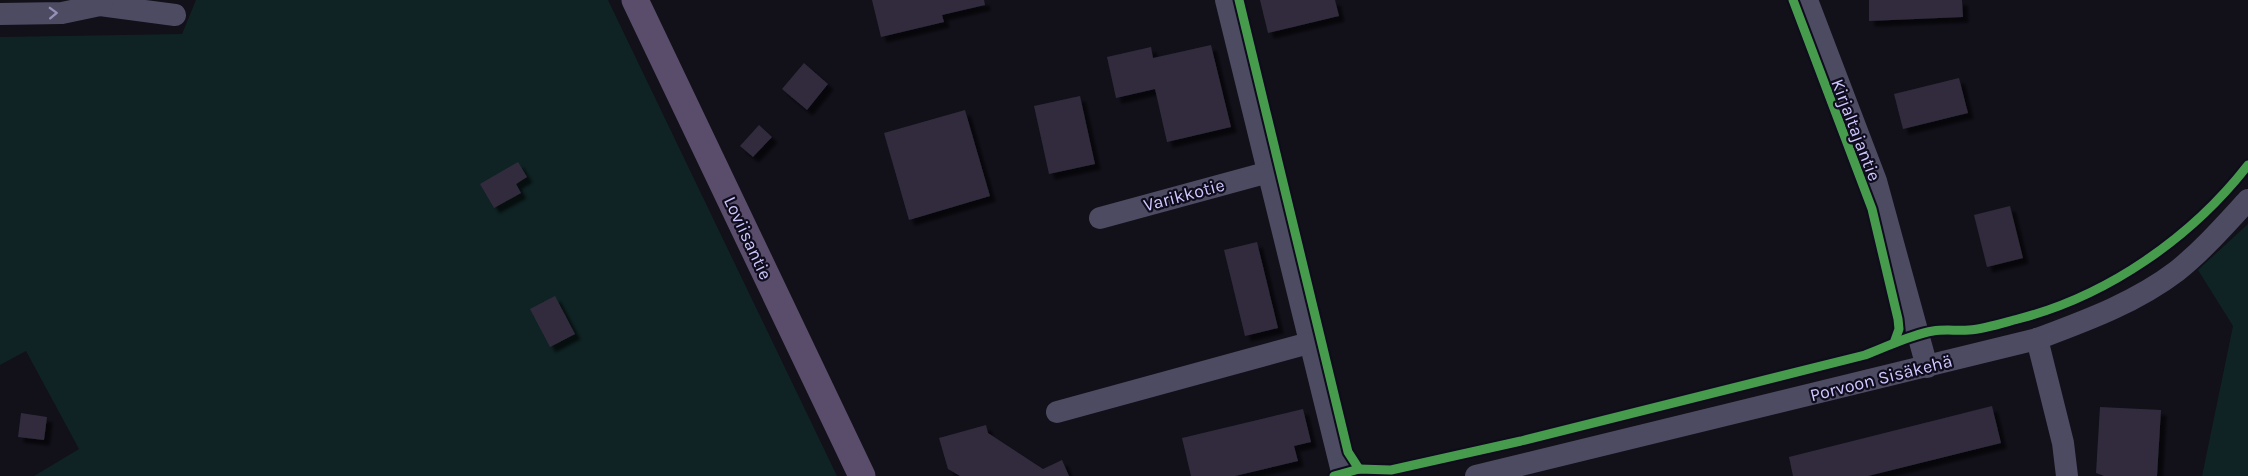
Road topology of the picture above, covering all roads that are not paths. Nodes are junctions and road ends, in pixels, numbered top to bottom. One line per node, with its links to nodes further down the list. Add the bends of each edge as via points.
1 (635, 0): 14 (main road, Loviisantie)
2 (1226, 0): 7 (street)
3 (1806, 0): 12 (street, Kirjaltajantie, via 1876,181)
4 (102, 3): 5 (street, one-way to 4, via 62,13); 6 (street)
5 (0, 14)
6 (175, 15)
7 (1269, 172): 9 (street, Varikkotie); 11 (street)
8 (2248, 200): 10 (street, Porvoon Sisäkehä, via 2176,272 2092,318)
9 (1100, 218)
10 (2037, 339): 12 (street, Porvoon Sisäkehä); 17 (street, via 2063,443)
11 (1309, 343): 13 (street); 15 (street)
12 (1927, 367): 16 (street, Porvoon Sisäkehä)
13 (1057, 412)
14 (862, 476)
15 (1343, 476)
16 (1476, 476)
17 (2067, 476)

